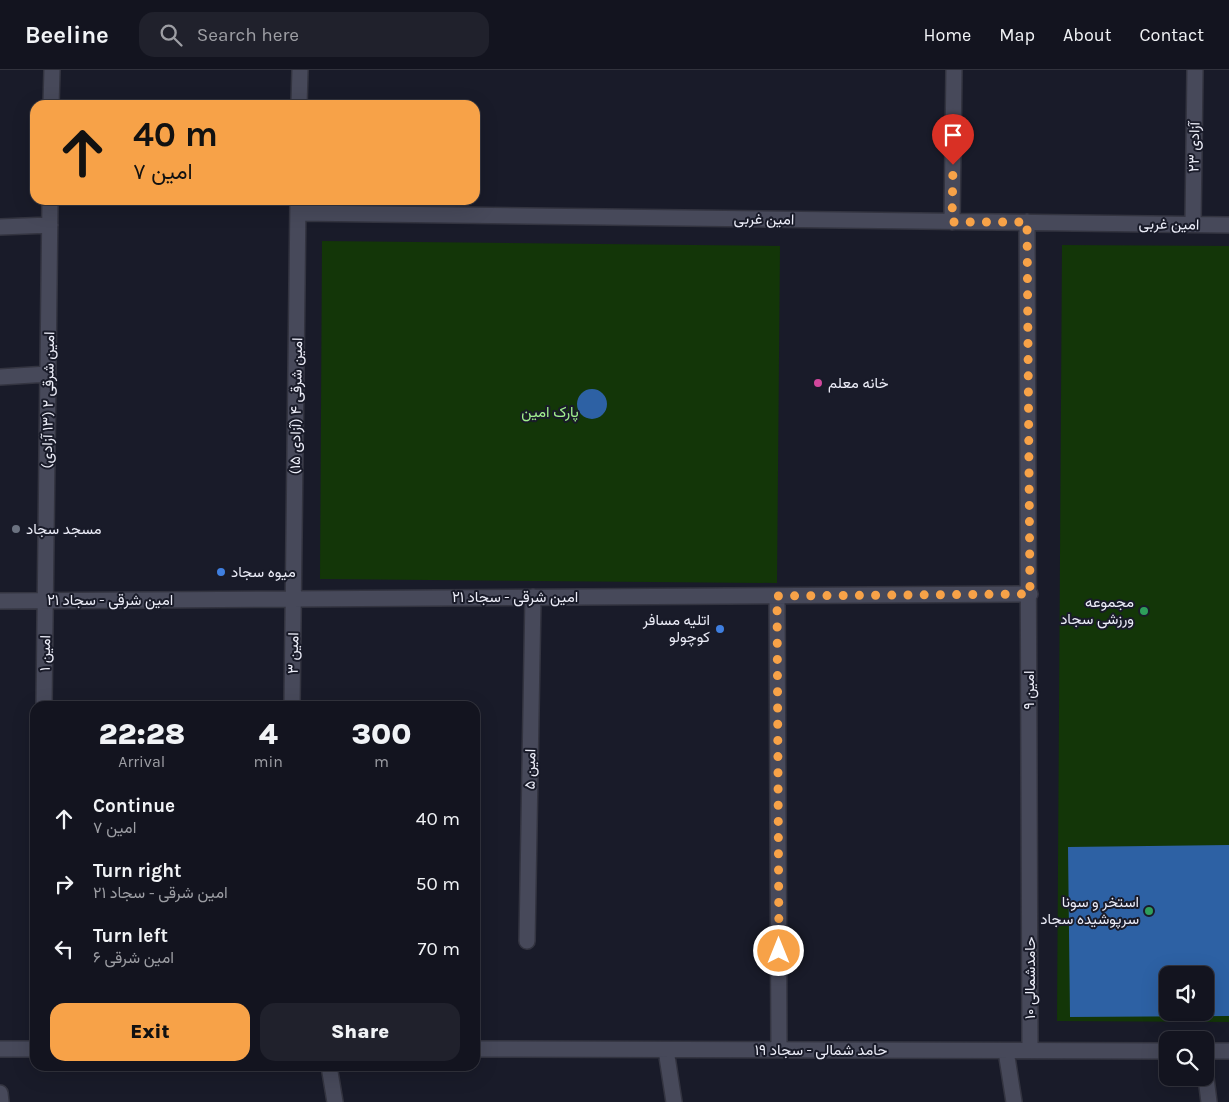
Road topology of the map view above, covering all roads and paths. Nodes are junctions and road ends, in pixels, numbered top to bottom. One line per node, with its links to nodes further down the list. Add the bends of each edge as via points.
1 (52, 70): 5 (street)
2 (300, 70): 6 (street)
3 (954, 70): 9 (street)
4 (1195, 70): 11 (street, آزادی ۲۳)
5 (51, 100)
6 (299, 100)
7 (50, 205): 12 (street, امین شرقی ۲ (۱۳ آزادی))
8 (298, 206): 9 (street, امین غربی); 20 (street, امین شرقی ۴ (آزادی ۱۵))
9 (952, 222): 10 (street, امین غربی)
10 (1027, 222): 11 (street, امین غربی); 17 (street, امین ۹)
11 (1193, 224): 13 (street, امین غربی)
12 (50, 225): 14 (street); 15 (street, امین شرقی ۲ (۱۳ آزادی))
13 (1229, 225)
14 (0, 227)
15 (48, 374): 16 (street); 21 (street, امین شرقی ۲ (۱۳ آزادی))
16 (0, 377)
17 (1030, 594): 18 (street, امین شرقی - سجاد ۲۱); 25 (street, امین ۹)
18 (777, 596): 19 (street, امین شرقی - سجاد ۲۱); 31 (street)
19 (532, 597): 20 (street, امین شرقی - سجاد ۲۱); 26 (street, امین ۵)
20 (294, 599): 21 (street, امین شرقی - سجاد ۲۱); 24 (street, امین ۳)
21 (45, 600): 22 (street, امین شرقی - سجاد ۲۱); 23 (street, امین ۱)
22 (0, 601)
23 (44, 701)
24 (292, 701)
25 (1028, 786): 33 (street, حامدشمالی ۱۰)
26 (527, 941)
27 (0, 1049): 28 (street)
28 (30, 1049)
29 (480, 1049): 30 (street, حامد شمالی - سجاد ۱۹)
30 (666, 1050): 31 (street, حامد شمالی - سجاد ۱۹); 42 (street)
31 (779, 1050): 32 (street, حامد شمالی - سجاد ۱۹)
32 (1006, 1050): 33 (street, حامد شمالی - سجاد ۱۹); 43 (street)
33 (1030, 1050): 34 (street, حامد شمالی - سجاد ۱۹)
34 (1159, 1051)
35 (1214, 1051): 36 (street)
36 (1229, 1051)
37 (330, 1071): 41 (street)
38 (1207, 1086): 44 (street)
39 (0, 1093): 40 (street)
40 (1, 1102)
41 (335, 1102)
42 (674, 1102)
43 (1014, 1102)
44 (1209, 1102)

